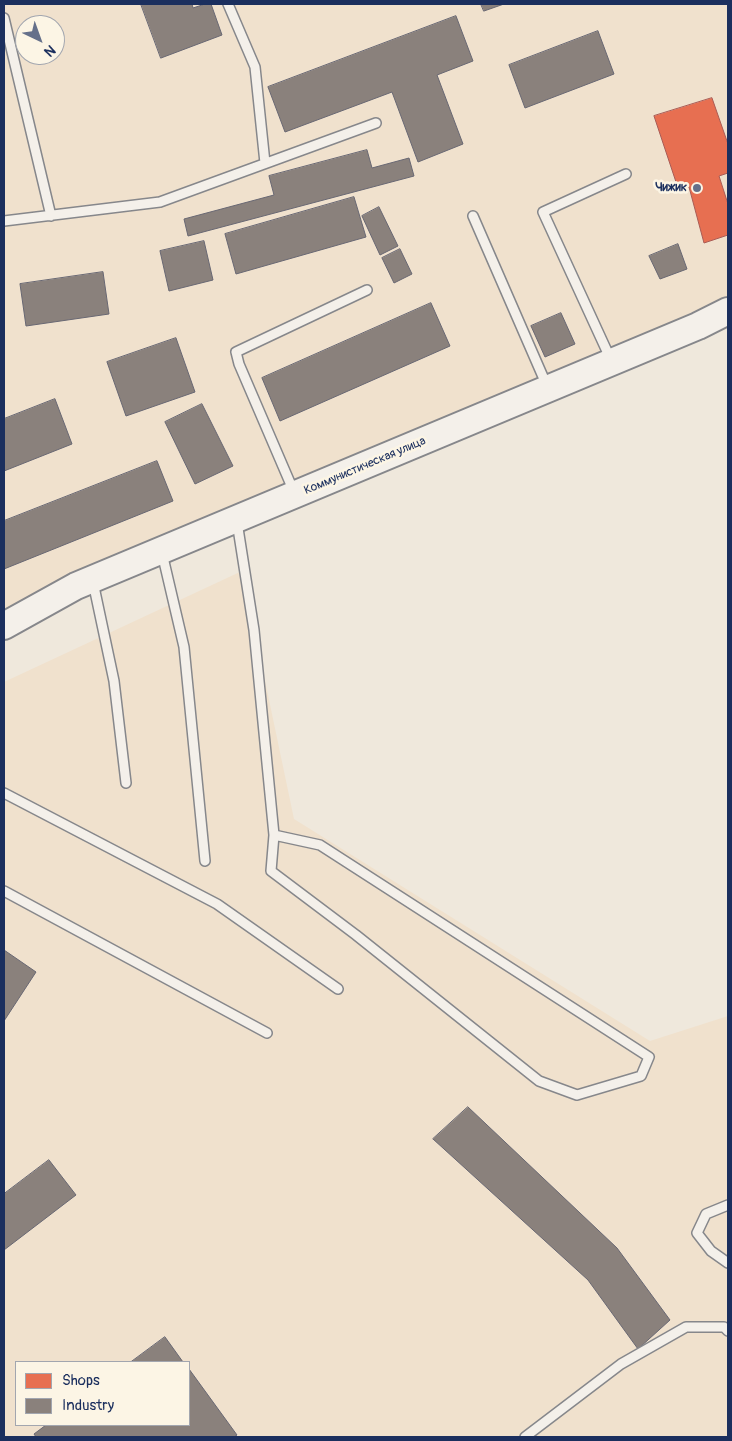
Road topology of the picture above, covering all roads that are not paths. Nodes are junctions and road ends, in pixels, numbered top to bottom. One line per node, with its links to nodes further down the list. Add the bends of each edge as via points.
1 (228, 4): 4 (lane, via 255,67)
2 (4, 18): 6 (lane)
3 (376, 123): 4 (lane)
4 (265, 164): 6 (lane, via 160,202)
5 (626, 174): 11 (lane, via 543,212)
6 (51, 216): 8 (lane)
7 (473, 216): 12 (lane)
8 (4, 221)
9 (367, 290): 13 (lane, via 236,352)
10 (728, 311): 11 (main road, Коммунистическая улица)
11 (612, 362): 12 (main road, Коммунистическая улица)
12 (548, 389): 13 (main road, Коммунистическая улица)
13 (295, 495): 14 (main road, Коммунистическая улица)
14 (237, 519): 15 (main road, Коммунистическая улица); 20 (lane, via 254,630)
15 (162, 551): 16 (main road, Коммунистическая улица); 21 (lane, via 184,647)
16 (93, 580): 17 (main road, Коммунистическая улица); 18 (lane, via 114,681)
17 (4, 626)
18 (126, 783)
19 (4, 793): 23 (lane, via 217,904)
20 (274, 834): 20 (lane, via 271,871 540,1081 577,1095 640,1076 648,1057 641,1051 320,845)
21 (205, 861)
22 (4, 891): 24 (lane)
23 (338, 989)
24 (267, 1032)
25 (728, 1205): 26 (lane, via 706,1214 697,1233 712,1251)
26 (728, 1263)
27 (728, 1331): 28 (lane, via 724,1327 686,1327 621,1364)
28 (525, 1437)

